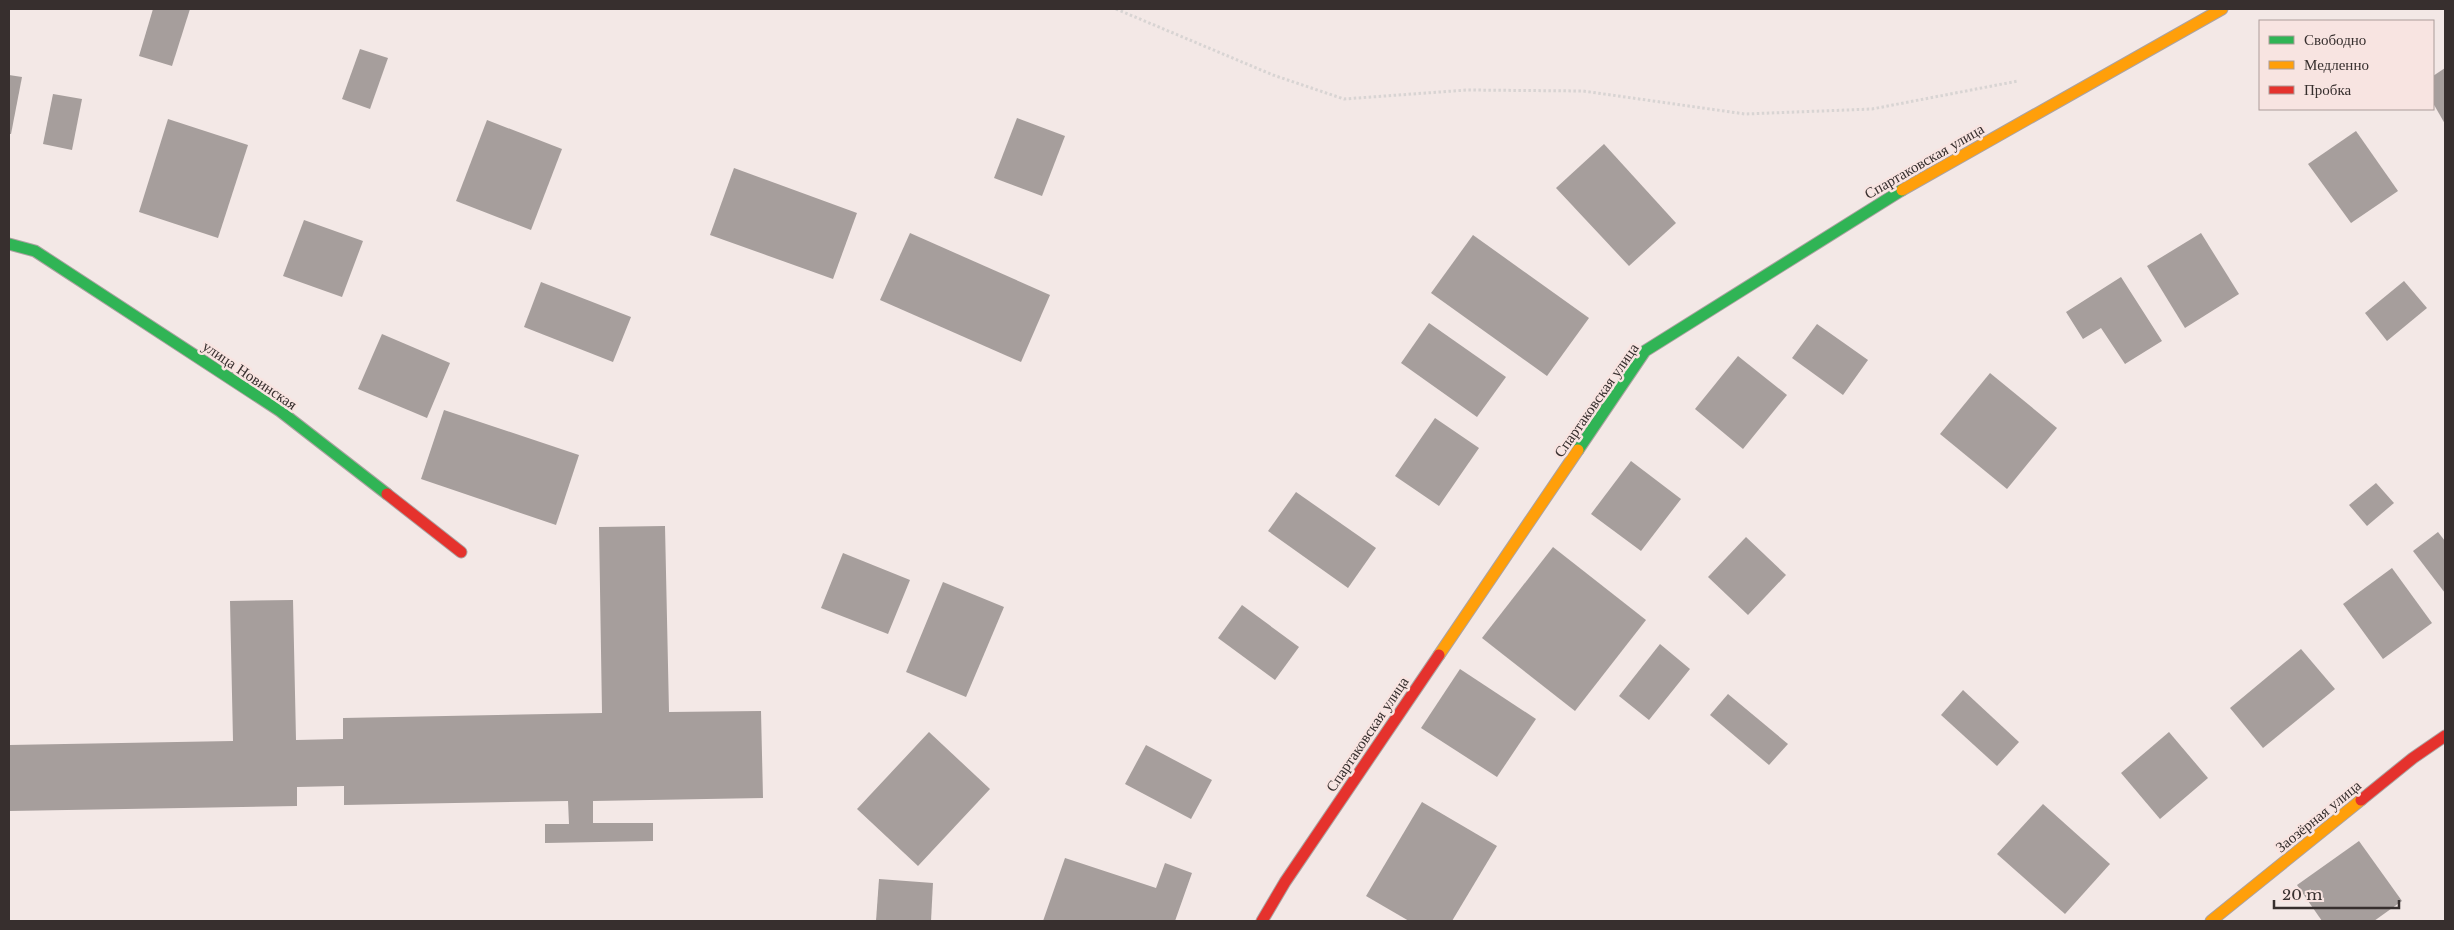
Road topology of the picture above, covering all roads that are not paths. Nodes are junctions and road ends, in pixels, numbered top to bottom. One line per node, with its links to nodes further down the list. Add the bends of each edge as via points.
1 (2222, 9): 5 (street, Спартаковская улица, via 1904,189 1645,351 1290,874)
2 (9, 244): 3 (street, улица Новинская, via 35,250 280,411)
3 (461, 552)
4 (2445, 736): 6 (street, Заозёрная улица, via 2413,758)
5 (1262, 921)
6 (2211, 921)

